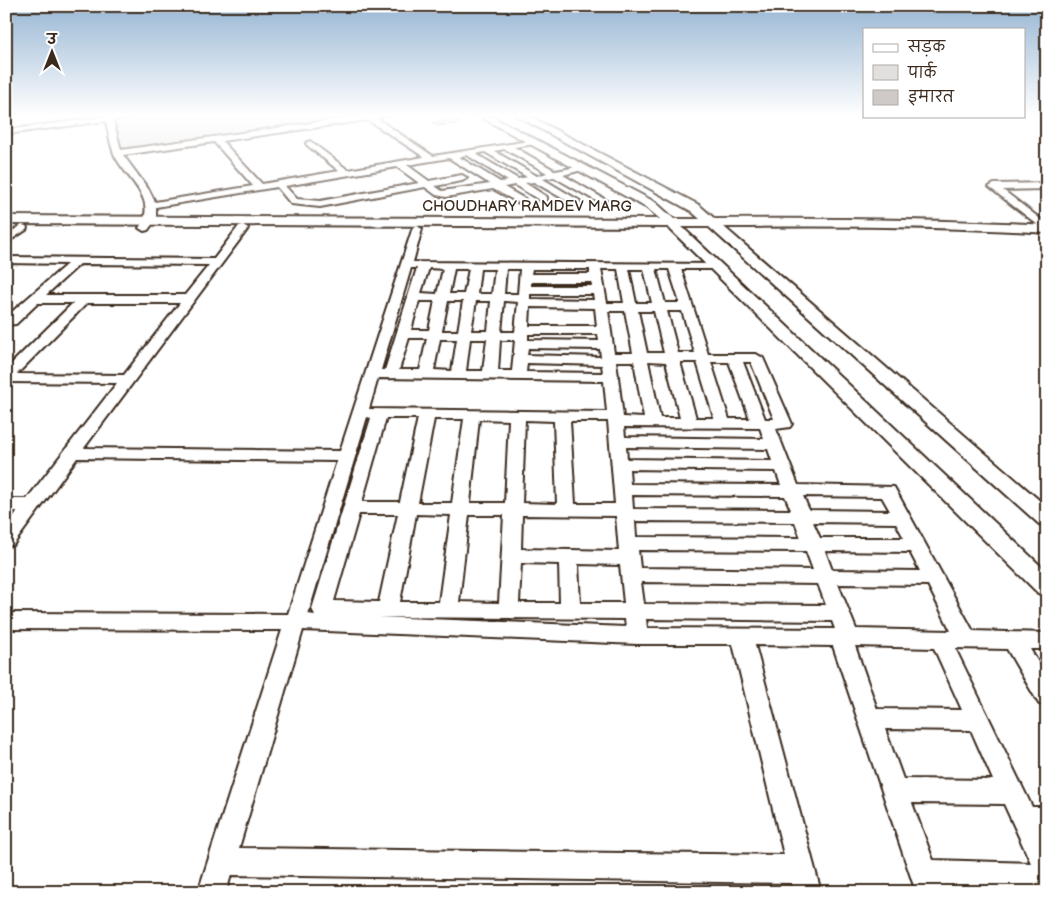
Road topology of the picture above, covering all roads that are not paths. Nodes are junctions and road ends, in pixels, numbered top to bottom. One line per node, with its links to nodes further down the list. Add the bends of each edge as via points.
1 (121, 157): 43 (street)
2 (232, 157): 30 (street)
3 (325, 157): 17 (street)
4 (439, 157): 11 (street)
5 (453, 157): 27 (street)
6 (475, 157): 24 (street)
7 (498, 157): 21 (street)
8 (525, 157): 18 (street)
9 (559, 157): 15 (street)
10 (599, 157): 47 (street, via 695,208)
11 (433, 158): 12 (street); 20 (street)
12 (415, 161): 13 (street); 23 (street)
13 (399, 164): 14 (street); 26 (street)
14 (377, 168): 16 (street); 31 (street)
15 (579, 168): 18 (street); 46 (street, via 650,206)
16 (357, 171): 17 (street); 33 (street)
17 (342, 173): 19 (street); 35 (street)
18 (555, 174): 21 (street); 39 (street)
19 (318, 177): 22 (street); 38 (street)
20 (462, 178): 23 (street); 32 (street)
21 (534, 179): 24 (street); 41 (street)
22 (298, 181): 25 (street); 42 (street)
23 (444, 181): 26 (street)
24 (516, 182): 27 (street); 37 (street)
25 (279, 184): 30 (street); 42 (street, via 294,202)
26 (426, 184): 31 (street); 32 (street, via 439,193)
27 (496, 186): 32 (street); 40 (street)
28 (1035, 186): 29 (street); 34 (street); 52 (street, via 994,187)
29 (1047, 186)
30 (259, 187): 43 (street)
31 (402, 189): 33 (street)
32 (476, 189): 36 (street)
33 (382, 193): 35 (street)
34 (1047, 195)
35 (362, 196): 38 (street)
36 (488, 199)
37 (544, 199)
38 (342, 200): 42 (street)
39 (601, 200)
40 (522, 201)
41 (577, 203)
42 (320, 204)
43 (153, 205): 45 (street)
44 (6, 220): 45 (street, CHOUDHARY RAMDEV MARG)
45 (148, 224): 46 (street, CHOUDHARY RAMDEV MARG); 49 (street); 50 (street)
46 (675, 227): 47 (street); 51 (street); 64 (street)
47 (716, 227): 52 (street); 125 (street)
48 (6, 228): 49 (street)
49 (22, 228): 53 (street)
50 (243, 228): 51 (street); 56 (street)
51 (417, 229): 57 (street)
52 (1047, 230)
53 (6, 240)
54 (6, 260): 55 (street)
55 (77, 261): 56 (street); 71 (street)
56 (218, 262): 73 (street)
57 (415, 265): 58 (street); 67 (street); 89 (street)
58 (449, 265): 59 (street); 68 (street)
59 (475, 265): 60 (street); 69 (street)
60 (501, 266): 65 (street); 70 (street)
61 (623, 266): 62 (street); 66 (street); 74 (street)
62 (649, 266): 63 (street); 75 (street)
63 (674, 266): 64 (street); 76 (street)
64 (716, 266): 134 (street)
65 (525, 287): 66 (street); 66 (street); 70 (street); 82 (street)
66 (599, 289): 74 (street); 83 (street)
67 (415, 297): 68 (street); 78 (street)
68 (442, 297): 69 (street); 79 (street)
69 (470, 298): 70 (street); 80 (street)
70 (498, 298): 81 (street)
71 (35, 299): 72 (street); 77 (street, via 11,321)
72 (84, 299): 73 (street); 94 (street)
73 (189, 300): 96 (street)
74 (631, 307): 75 (street); 84 (street)
75 (660, 307): 76 (street); 85 (street)
76 (687, 307): 86 (street)
77 (6, 321)
78 (403, 334): 79 (street); 89 (street)
79 (434, 335): 80 (street); 90 (street)
80 (464, 335): 81 (street); 91 (street)
81 (494, 336): 82 (street); 92 (street)
82 (522, 336): 83 (street); 88 (street)
83 (607, 348): 84 (street); 88 (street); 95 (street)
84 (640, 357): 85 (street); 103 (street)
85 (672, 357): 86 (street); 104 (street)
86 (702, 357): 87 (street); 105 (street)
87 (734, 358): 106 (street); 106 (street, via 756,358 784,424)
88 (520, 360): 93 (street)
89 (382, 374): 90 (street); 97 (street)
90 (426, 375): 91 (street)
91 (458, 375): 92 (street)
92 (490, 376): 93 (street)
93 (520, 376): 95 (street)
94 (6, 378): 96 (street)
95 (611, 378): 102 (street)
96 (128, 379): 109 (street)
97 (371, 413): 98 (street); 110 (street); 117 (street)
98 (427, 414): 99 (street); 118 (street)
99 (472, 414): 100 (street); 119 (street)
100 (517, 415): 101 (street); 120 (street)
101 (562, 416): 102 (street); 121 (street)
102 (616, 419): 103 (street); 107 (street)
103 (653, 422): 104 (street)
104 (689, 423): 105 (street)
105 (723, 423): 106 (street)
106 (763, 423): 108 (street)
107 (618, 442): 108 (street); 111 (street)
108 (774, 444): 112 (street)
109 (71, 453): 110 (street); 116 (street)
110 (347, 456): 142 (street)
111 (620, 464): 112 (street); 113 (street)
112 (783, 466): 114 (street)
113 (623, 489): 114 (street); 122 (street)
114 (792, 490): 123 (street); 124 (street, via 888,491)
115 (6, 505): 116 (street)
116 (32, 505): 126 (street)
117 (352, 508): 118 (street); 135 (street, via 322,609)
118 (408, 508): 119 (street); 135 (street)
119 (460, 509): 120 (street); 136 (street)
120 (513, 509): 121 (street); 129 (street)
121 (566, 510): 122 (street)
122 (625, 512): 123 (street); 131 (street)
123 (802, 516): 124 (street); 127 (street)
124 (902, 517): 128 (street)
125 (1047, 519)
126 (6, 540)
127 (813, 544): 128 (street); 131 (street); 132 (street)
128 (917, 545): 133 (street)
129 (512, 556): 130 (street); 137 (street)
130 (568, 557): 131 (street); 138 (street)
131 (630, 558): 132 (street); 139 (street)
132 (825, 577): 133 (street); 140 (street)
133 (934, 578): 147 (street)
134 (1047, 587)
135 (388, 609): 136 (street)
136 (448, 609): 137 (street)
137 (509, 610): 138 (street)
138 (570, 610): 139 (street)
139 (634, 610): 140 (street); 143 (street)
140 (839, 613): 145 (street)
141 (6, 620): 142 (street)
142 (296, 622): 143 (street); 156 (street)
143 (637, 636): 144 (street)
144 (742, 636): 145 (street); 159 (street)
145 (845, 638): 146 (street); 151 (street)
146 (941, 640): 147 (street); 152 (street)
147 (967, 640): 149 (street)
148 (1047, 641): 149 (street)
149 (1014, 642): 150 (street)
150 (1047, 697)
151 (870, 719): 152 (street); 153 (street)
152 (978, 720): 154 (street)
153 (895, 791): 154 (street); 160 (street)
154 (1012, 792): 155 (street)
155 (1036, 820): 157 (street)
156 (222, 861): 159 (street); 161 (street)
157 (1047, 868)
158 (1047, 877): 160 (street)
159 (804, 880)
160 (927, 883)
161 (212, 892)

